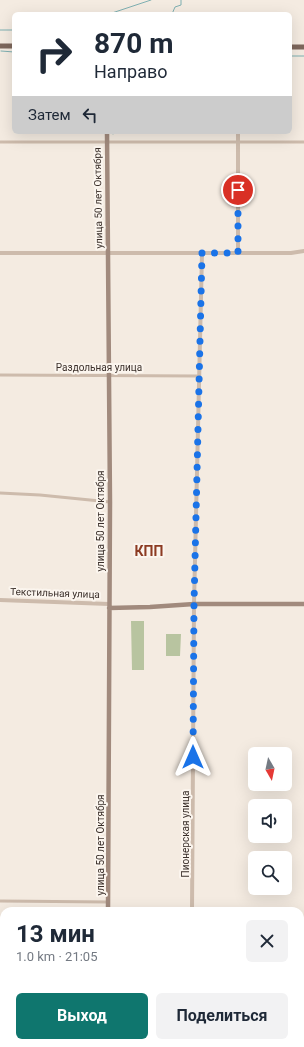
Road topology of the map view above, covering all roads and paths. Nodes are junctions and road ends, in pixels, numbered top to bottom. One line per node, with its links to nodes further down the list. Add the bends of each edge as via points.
1 (0, 46): 2 (main road)
2 (12, 46)
3 (292, 47): 4 (main road)
4 (304, 47)
5 (107, 134): 8 (main road, улица 50 лет Октября)
6 (238, 134): 9 (street)
7 (0, 142): 8 (street)
8 (107, 142): 9 (street); 13 (main road, улица 50 лет Октября)
9 (238, 142): 10 (street); 15 (street)
10 (304, 142)
11 (304, 251): 15 (street)
12 (0, 253): 13 (street)
13 (108, 253): 14 (street); 17 (main road, улица 50 лет Октября)
14 (202, 253): 15 (street); 18 (street, Пионерская улица)
15 (238, 253)
16 (0, 375): 17 (street, Раздольная улица)
17 (109, 375): 18 (street, Раздольная улица); 20 (main road, улица 50 лет Октября)
18 (198, 376): 22 (street, Пионерская улица)
19 (0, 493): 20 (street)
20 (110, 502): 24 (main road, улица 50 лет Октября)
21 (0, 600): 24 (street, Текстильная улица)
22 (194, 604): 23 (main road, Текстильная улица); 24 (main road, Текстильная улица); 28 (street, Пионерская улица)
23 (304, 604)
24 (109, 606): 26 (main road, улица 50 лет Октября)
25 (0, 901): 26 (street)
26 (108, 902): 27 (main road, улица 50 лет Октября)
27 (108, 907)
28 (192, 907)

